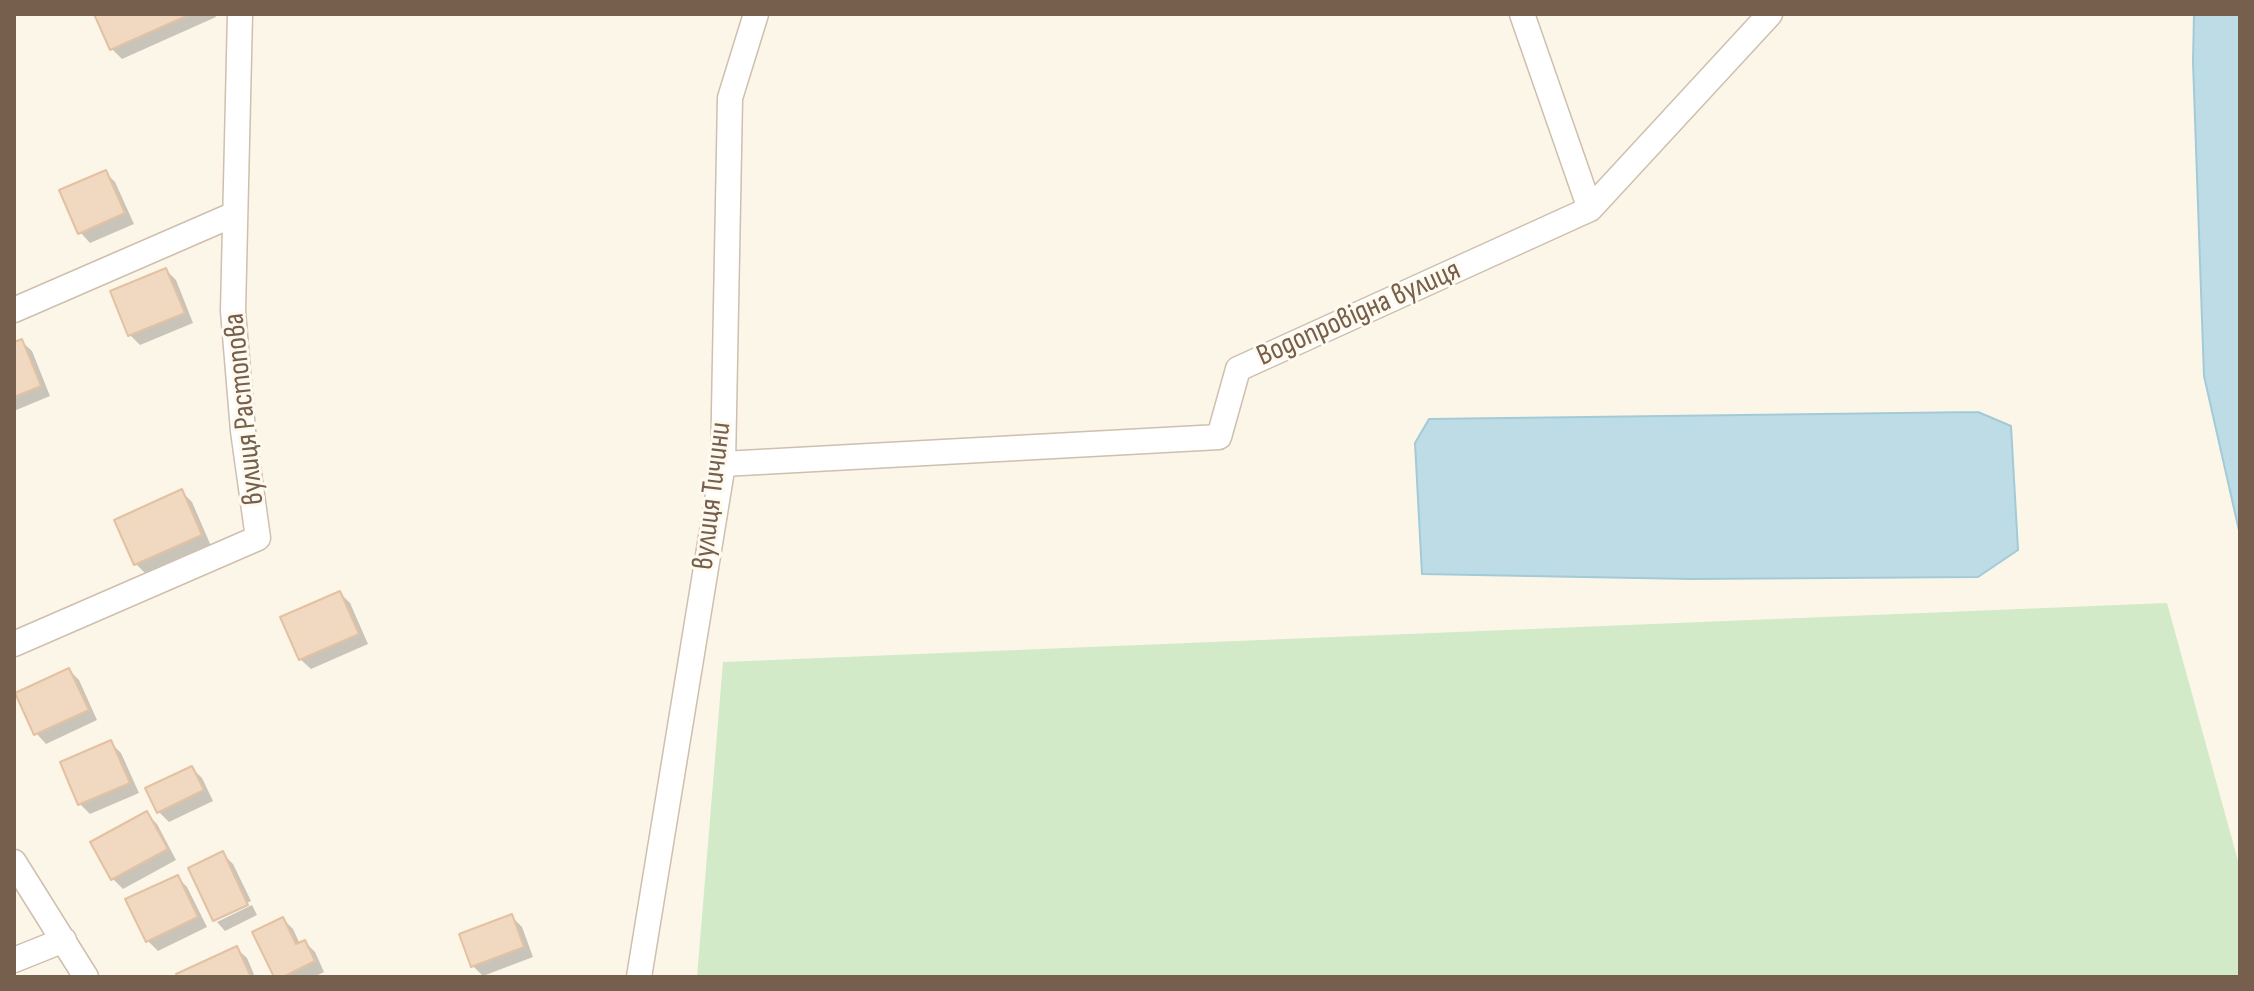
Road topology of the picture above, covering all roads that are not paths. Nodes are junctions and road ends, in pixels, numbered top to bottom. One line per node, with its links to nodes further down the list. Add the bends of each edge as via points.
1 (240, 14): 6 (street, вулиця Растопова)
2 (756, 14): 8 (street, вулиця Тичини, via 730,98)
3 (1522, 14): 5 (street)
4 (1770, 14): 5 (street)
5 (1590, 209): 8 (street, Водопровідна вулиця, via 1238,369 1219,437)
6 (235, 214): 7 (street); 9 (street, вулиця Растопова, via 233,311 258,538)
7 (14, 310)
8 (723, 464): 14 (street, вулиця Тичини)
9 (14, 644)
10 (14, 862): 11 (street)
11 (64, 940): 12 (street); 13 (street)
12 (14, 960)
13 (86, 977)
14 (639, 977)

